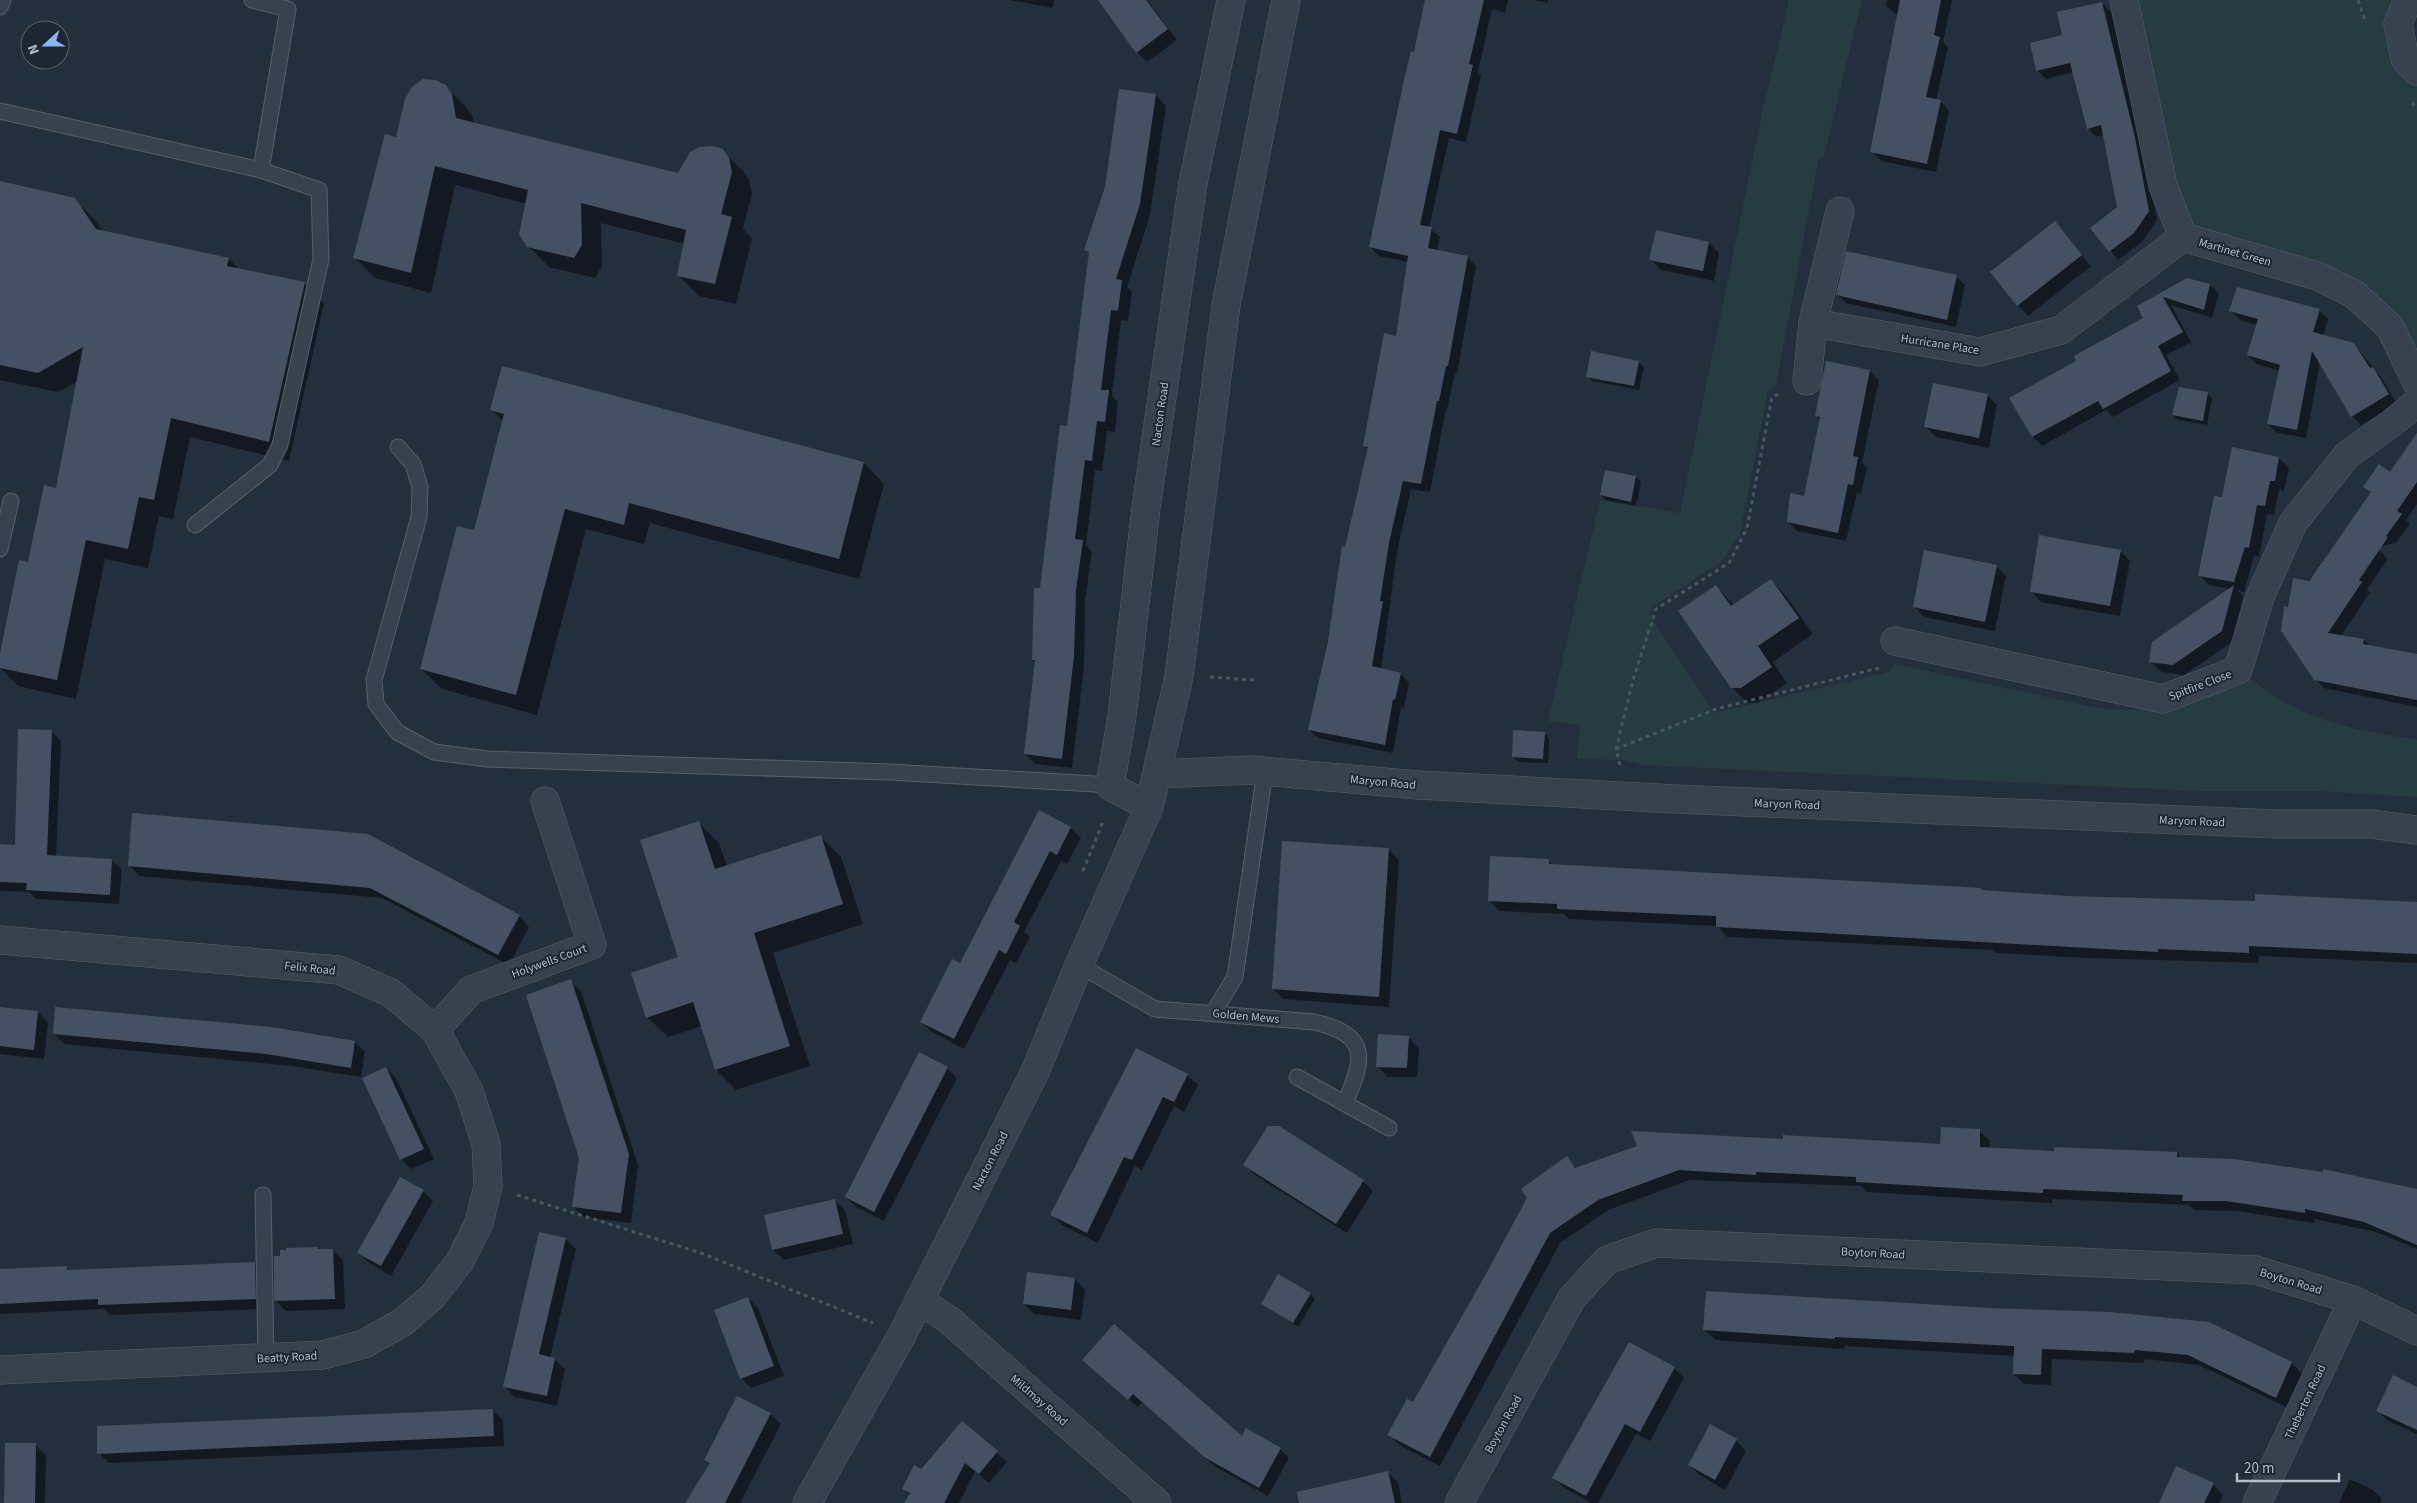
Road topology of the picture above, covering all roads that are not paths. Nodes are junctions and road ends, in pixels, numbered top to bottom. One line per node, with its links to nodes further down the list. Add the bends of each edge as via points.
1 (2, 0): 7 (lane)
2 (252, 0): 10 (lane, via 288,9)
3 (1231, 0): 24 (street, Nacton Road, via 1193,183)
4 (1286, 0): 23 (street, Nacton Road, via 1226,305 1180,676)
5 (2124, 0): 12 (street, Martinet Green, via 2163,186)
6 (2408, 0): 8 (street, via 2398,24 2405,59)
7 (0, 7)
8 (2417, 71)
9 (0, 111): 10 (lane)
10 (261, 170): 19 (lane, via 319,190 321,259 280,445 270,465)
11 (1840, 211): 13 (street)
12 (2184, 237): 13 (street, Hurricane Place, via 2061,330 1980,352); 15 (street, Martinet Green, via 2317,276 2354,294 2390,327)
13 (1814, 322): 14 (street)
14 (1806, 381)
15 (2417, 383)
16 (2417, 402): 21 (street, Spitfire Close, via 2347,455 2293,523 2260,597 2238,670 2163,699)
17 (398, 447): 24 (lane, via 414,464 420,486 419,517 374,680 376,704 397,732 434,752 488,759 890,772)
18 (11, 501): 20 (lane)
19 (195, 525)
20 (0, 549)
21 (1895, 641)
22 (1265, 771): 23 (street, Maryon Road); 27 (street, Maryon Road, via 1418,785 2276,824 2371,824); 30 (lane, via 1235,977)
23 (1158, 774): 26 (street, Nacton Road)
24 (1110, 786): 26 (street)
25 (545, 801): 31 (street, Holywells Court, via 592,945 471,990)
26 (1149, 807): 29 (street, Nacton Road)
27 (2417, 830)
28 (0, 940): 31 (street, Felix Road, via 339,970 391,993)
29 (1079, 966): 30 (lane, Golden Mews, via 1154,1009); 37 (street, Nacton Road, via 1035,1072)
30 (1213, 1014): 33 (lane, Golden Mews, via 1314,1022 1339,1030 1356,1047 1360,1059 1358,1074)
31 (435, 1030): 35 (street, Felix Road, via 469,1091 486,1144)
32 (1296, 1077): 33 (lane)
33 (1345, 1104): 34 (lane)
34 (1389, 1128)
35 (488, 1186): 40 (street, Beatty Road, via 479,1223 460,1261 433,1296 403,1322 364,1344 323,1355)
36 (264, 1195): 40 (lane)
37 (919, 1300): 42 (street, Nacton Road); 43 (street, Mildmay Road, via 949,1320)
38 (2353, 1300): 39 (street, Boyton Road); 44 (street, Boyton Road, via 2256,1270 1656,1243 1607,1260 1572,1298); 45 (street, Theberton Road)
39 (2417, 1331)
40 (266, 1358): 41 (street, Beatty Road)
41 (0, 1370)
42 (807, 1503)
43 (1157, 1503)
44 (1461, 1503)
45 (2258, 1503)

